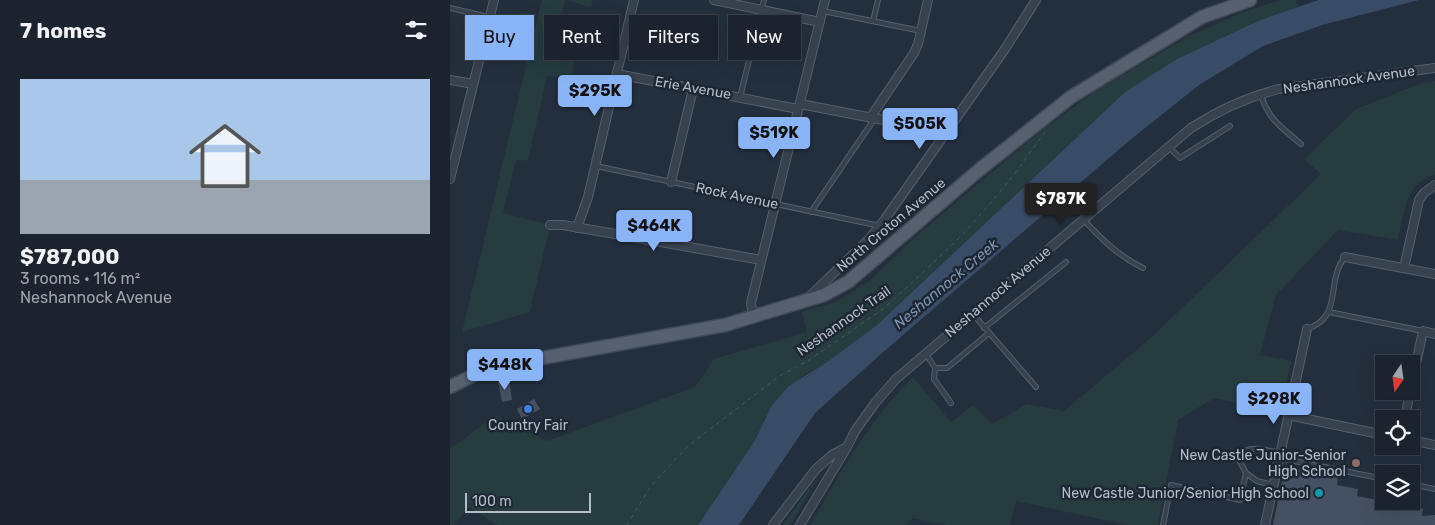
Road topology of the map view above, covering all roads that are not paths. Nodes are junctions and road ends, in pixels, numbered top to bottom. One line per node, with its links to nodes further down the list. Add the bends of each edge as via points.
1 (494, 0): 14 (street)
2 (634, 0): 20 (street)
3 (714, 0): 11 (street)
4 (764, 0): 11 (lane)
5 (825, 0): 12 (street)
6 (878, 0): 15 (lane)
7 (928, 0): 17 (street)
8 (1036, 0): 29 (street)
9 (1250, 0): 48 (main road, North Croton Avenue, via 1202,17 1071,97 979,170 848,282 824,296)
10 (450, 8): 13 (lane)
11 (762, 10): 16 (street); 25 (lane)
12 (822, 11): 15 (lane); 16 (street)
13 (481, 15)
14 (490, 15)
15 (873, 21): 17 (lane)
16 (820, 22): 26 (street)
17 (921, 31): 27 (street, via 914,53)
18 (479, 60): 22 (street)
19 (1435, 68): 24 (street, Neshannock Avenue)
20 (617, 74): 23 (street, Erie Avenue); 32 (street)
21 (450, 80): 22 (street)
22 (473, 84): 33 (street)
23 (693, 88): 25 (street, Erie Avenue); 34 (street)
24 (1261, 94): 30 (lane, via 1272,120); 31 (street, Neshannock Avenue, via 1212,115)
25 (740, 97): 26 (street, Erie Avenue)
26 (799, 106): 27 (street, Erie Avenue); 36 (street)
27 (872, 118): 29 (street, Erie Avenue); 37 (lane)
28 (1230, 126): 31 (lane, via 1180,158)
29 (946, 132): 40 (street)
30 (1301, 144)
31 (1169, 147): 38 (street, Neshannock Avenue)
32 (594, 166): 34 (lane, Rock Avenue); 41 (street)
33 (450, 179)
34 (671, 182): 36 (lane, Rock Avenue)
35 (1435, 185): 46 (street, via 1419,200)
36 (775, 204): 37 (lane, Rock Avenue); 43 (street)
37 (811, 212): 40 (lane, Rock Avenue)
38 (1084, 220): 45 (lane, via 1114,251); 50 (street, Neshannock Avenue)
39 (550, 225): 41 (street)
40 (880, 226): 48 (street)
41 (577, 228): 43 (street)
42 (1345, 257): 46 (street); 49 (lane, via 1337,272)
43 (761, 260): 51 (street, via 751,303)
44 (1066, 262): 52 (lane)
45 (1143, 268)
46 (1404, 268): 47 (street)
47 (1435, 274)
48 (806, 301): 51 (main road, North Croton Avenue)
49 (1329, 312): 53 (lane); 54 (lane)
50 (972, 314): 52 (lane); 57 (street, Neshannock Avenue)
51 (754, 317): 60 (main road, North Croton Avenue, via 704,330 498,366)
52 (984, 328): 55 (lane)
53 (1307, 329): 63 (street)
54 (1423, 331): 56 (street); 58 (street)
55 (989, 333): 59 (lane, via 947,368); 61 (lane)
56 (1435, 334)
57 (926, 353): 59 (lane); 67 (street, Neshannock Avenue, via 883,393)
58 (1418, 355)
59 (935, 368): 62 (lane, via 934,379)
60 (450, 387)
61 (1036, 387)
62 (951, 403)
63 (1288, 415): 64 (street); 68 (street)
64 (1375, 432)
65 (1420, 442): 66 (street)
66 (1435, 445)
67 (847, 447): 74 (street, Neshannock Avenue, via 816,469); 75 (street)
68 (1279, 455): 69 (lane, via 1256,448 1240,453 1238,458); 70 (lane); 71 (street)
69 (1246, 473): 71 (lane, via 1257,481); 76 (lane, via 1240,500 1172,485)
70 (1375, 476)
71 (1273, 485): 77 (street)
72 (1420, 486): 73 (lane)
73 (1435, 489)
74 (773, 525)
75 (800, 525)
76 (1163, 525)
77 (1264, 525)

